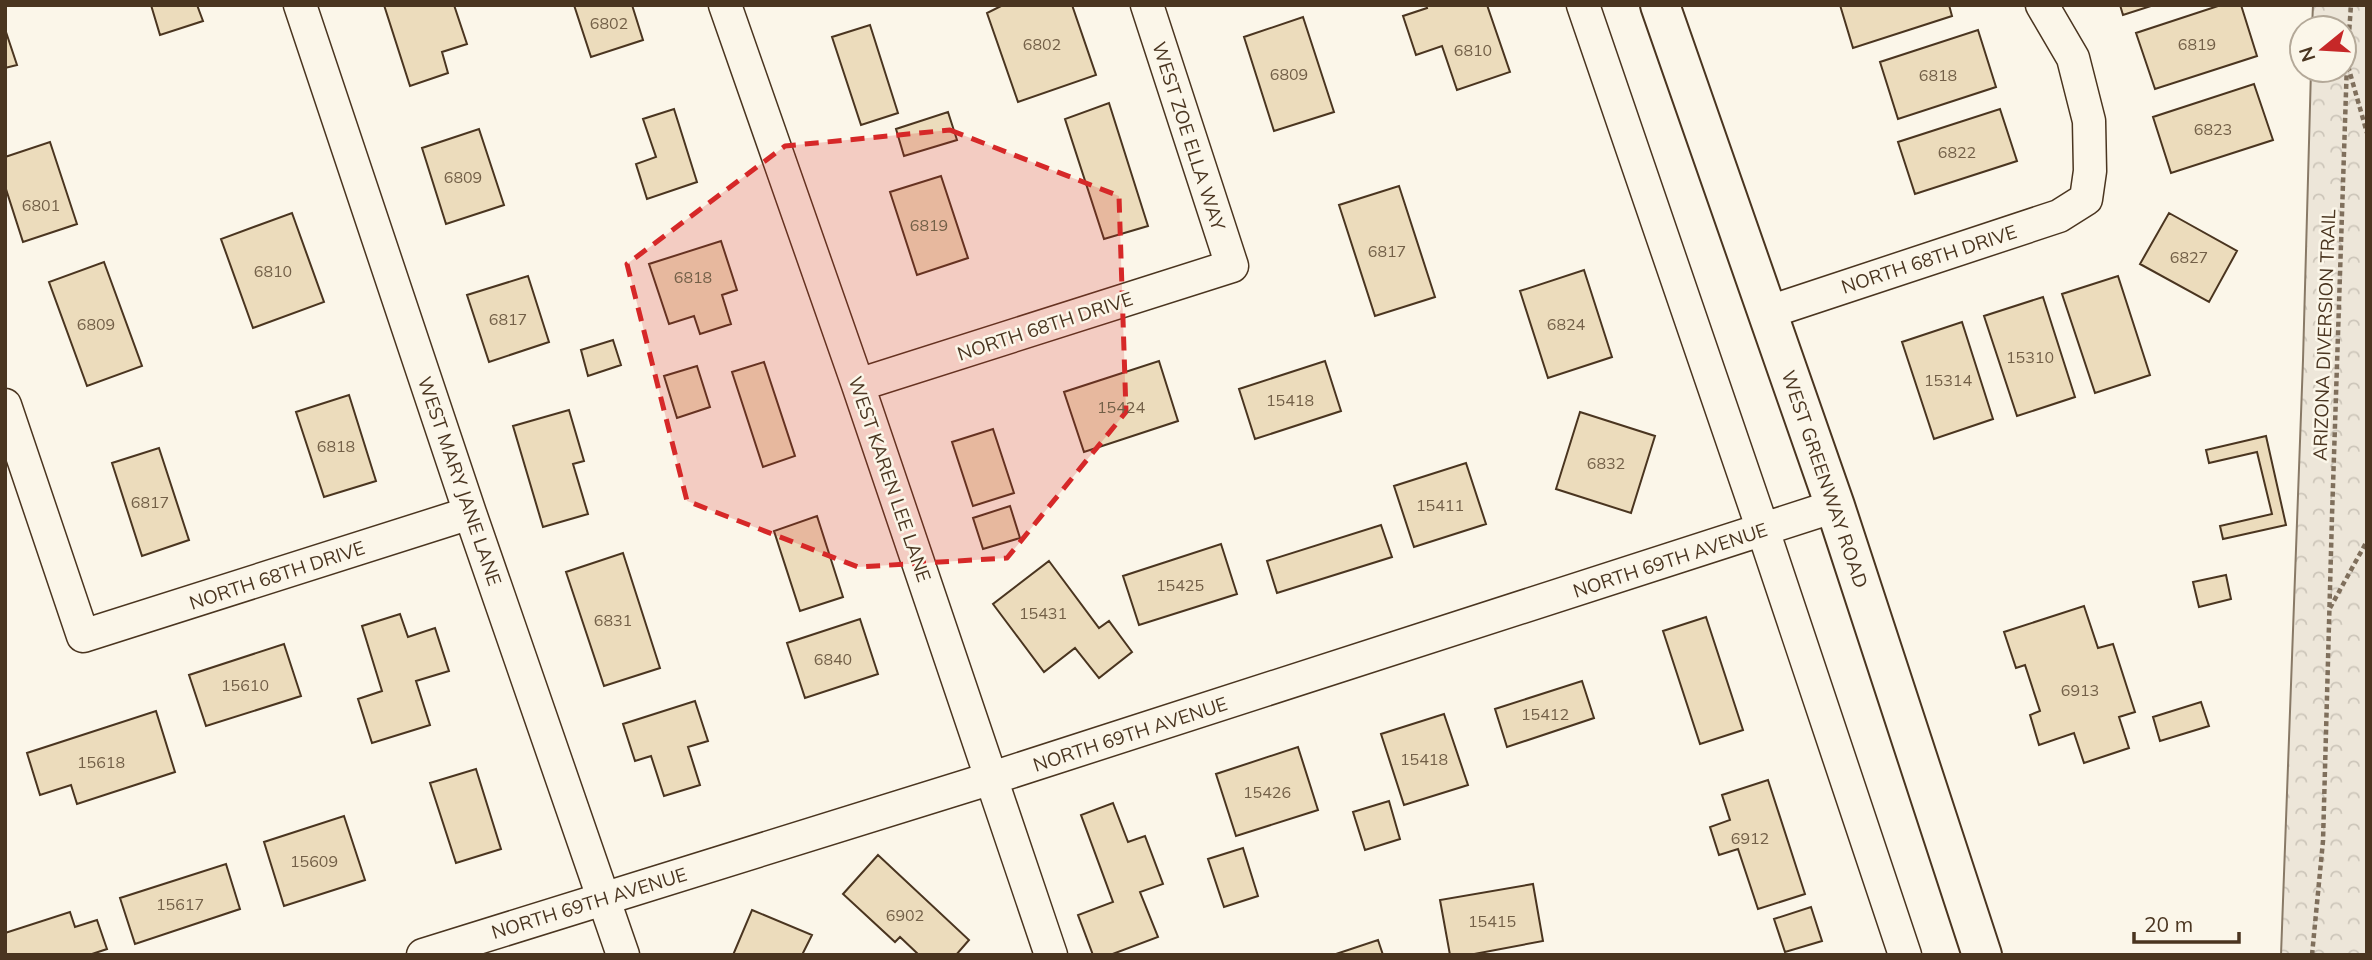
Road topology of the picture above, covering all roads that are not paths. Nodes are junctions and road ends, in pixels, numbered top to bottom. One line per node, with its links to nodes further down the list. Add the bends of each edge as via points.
1 (300, 5): 12 (street, WEST MARY JANE LANE)
2 (725, 5): 9 (street, WEST KAREN LEE LANE)
3 (1147, 5): 7 (street, WEST ZOE ELLA WAY)
4 (1584, 5): 13 (street)
5 (1660, 5): 8 (street, WEST GREENWAY ROAD)
6 (2042, 5): 8 (street, NORTH 68TH DRIVE, via 2073,58 2090,121 2091,171 2086,199 2059,216)
7 (1232, 266): 9 (street, NORTH 68TH DRIVE)
8 (1769, 312): 11 (street, WEST GREENWAY ROAD)
9 (858, 385): 14 (street, WEST KAREN LEE LANE)
10 (5, 405): 12 (street, NORTH 68TH DRIVE, via 83,636)
11 (1835, 506): 13 (street, NORTH 69TH AVENUE); 20 (street, WEST GREENWAY ROAD)
12 (470, 513): 15 (street, WEST MARY JANE LANE)
13 (1763, 530): 14 (street, NORTH 69TH AVENUE); 19 (street)
14 (992, 778): 15 (street, NORTH 69TH AVENUE); 18 (street, WEST KAREN LEE LANE)
15 (604, 897): 16 (street, NORTH 69TH AVENUE); 17 (street, WEST MARY JANE LANE)
16 (423, 955)
17 (623, 955)
18 (1051, 955)
19 (1905, 955)
20 (1982, 955)

